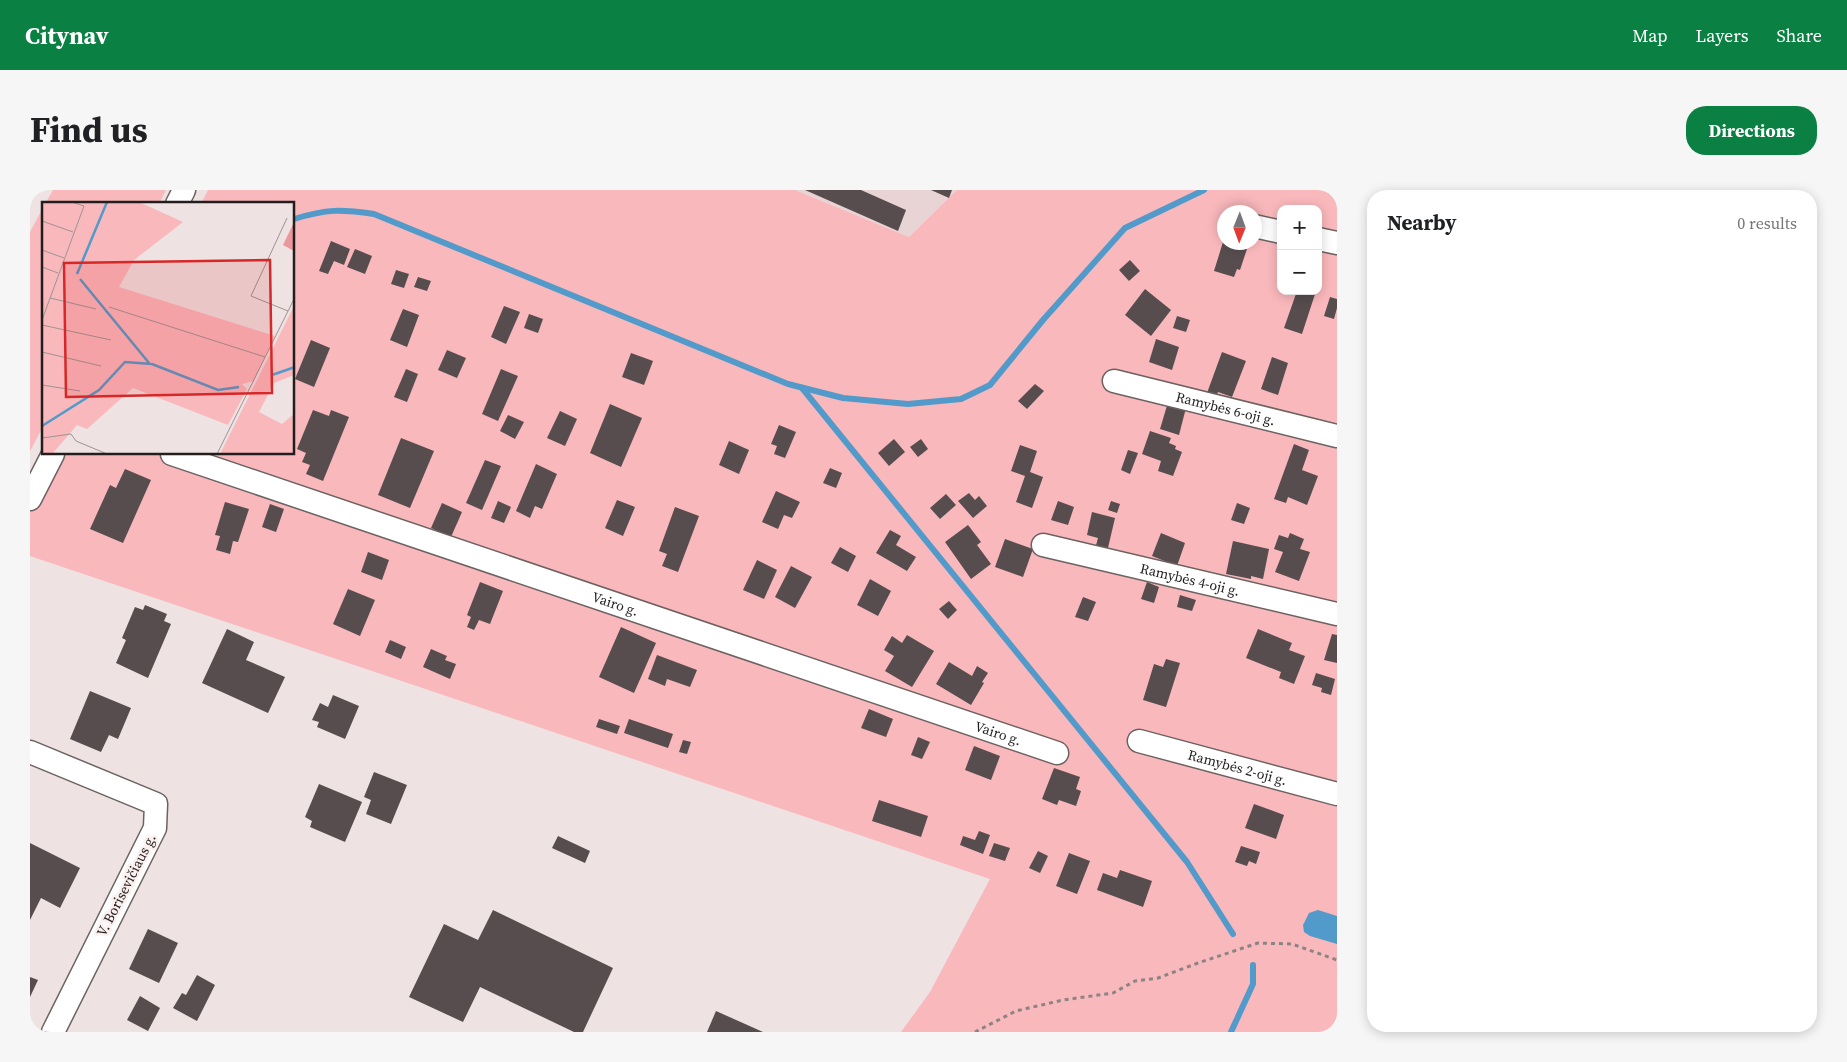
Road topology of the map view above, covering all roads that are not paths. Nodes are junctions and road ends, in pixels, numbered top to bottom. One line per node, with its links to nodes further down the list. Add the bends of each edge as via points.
1 (184, 190): 2 (street)
2 (178, 202)
3 (1262, 228): 4 (street)
4 (1277, 231)
5 (1322, 240): 6 (street)
6 (1337, 243)
7 (1114, 381): 8 (street, Ramybės 6-oji g.)
8 (1337, 436)
9 (52, 455): 11 (street)
10 (175, 455): 16 (street, Vairo g.)
11 (30, 499)
12 (1043, 545): 13 (street, Ramybės 4-oji g.)
13 (1337, 614)
14 (1139, 741): 17 (street, Ramybės 2-oji g.)
15 (30, 752): 18 (street, V. Borisevičiaus g., via 156,804 155,828)
16 (1057, 753)
17 (1337, 794)
18 (53, 1032)

